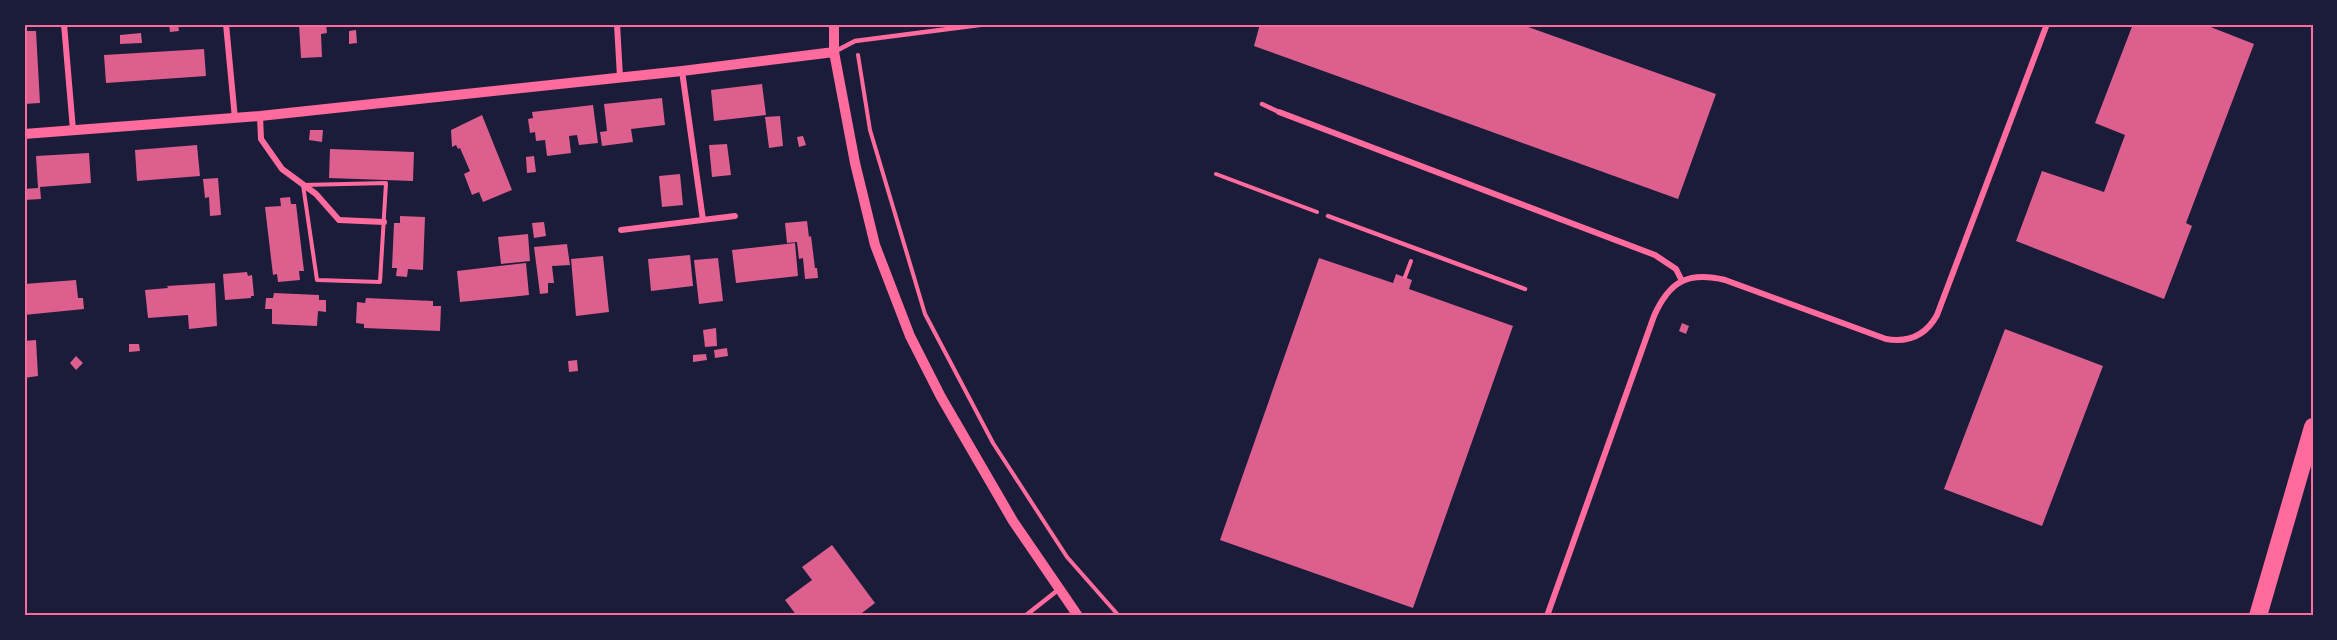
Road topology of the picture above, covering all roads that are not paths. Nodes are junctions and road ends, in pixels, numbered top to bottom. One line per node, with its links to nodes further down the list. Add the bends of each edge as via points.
1 (64, 24): 14 (street)
2 (226, 24): 13 (street)
3 (617, 24): 9 (street)
4 (834, 24): 7 (street)
5 (987, 24): 7 (lane, via 855,41)
6 (2047, 24): 21 (street, via 1937,315 1926,331 1909,339 1886,339 1725,280 1708,276)
7 (834, 52): 8 (street); 24 (street, via 875,245 910,336 1013,521)
8 (682, 71): 9 (street); 18 (street)
9 (620, 77): 12 (street)
10 (1262, 104): 11 (lane)
11 (1279, 112): 21 (street, via 1655,255 1676,269)
12 (260, 116): 13 (street); 19 (street, via 261,139 282,169 316,194 339,220)
13 (234, 118): 14 (street)
14 (73, 130): 15 (street)
15 (24, 134)
16 (735, 216): 18 (street)
17 (1328, 216): 22 (lane)
18 (702, 220): 20 (street)
19 (384, 222)
20 (621, 230)
21 (1682, 281): 27 (street, via 1662,297 1654,316)
22 (1525, 289)
23 (2313, 427): 28 (highway)
24 (1060, 588): 25 (lane); 26 (street)
25 (1025, 616)
26 (1078, 616)
27 (1547, 616)
28 (2258, 616)

